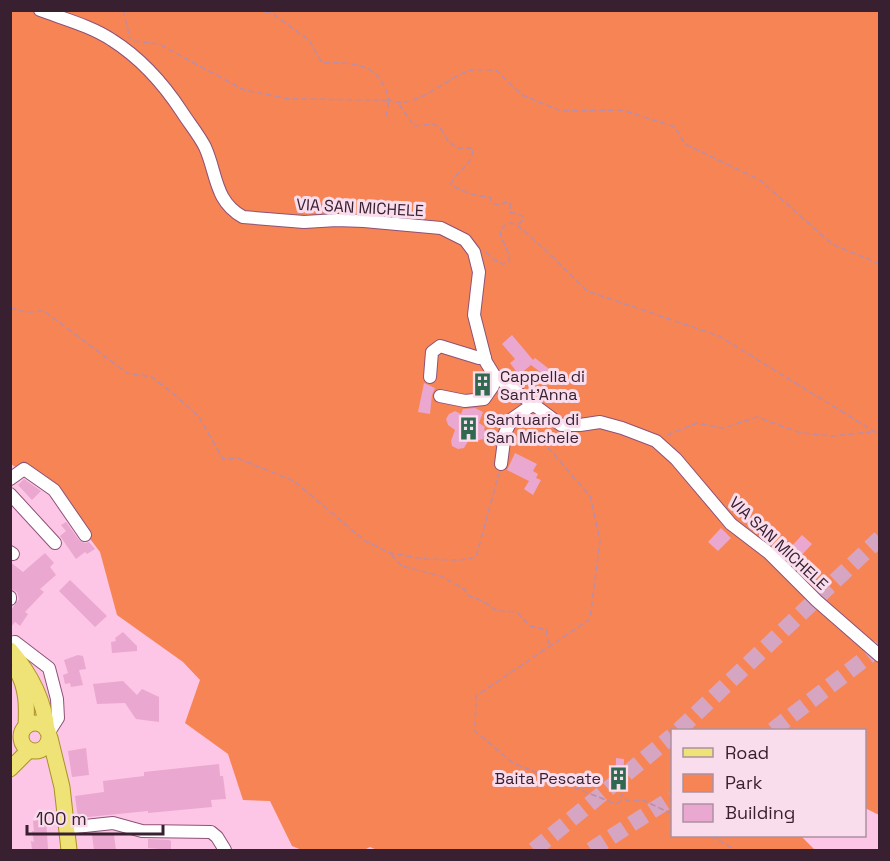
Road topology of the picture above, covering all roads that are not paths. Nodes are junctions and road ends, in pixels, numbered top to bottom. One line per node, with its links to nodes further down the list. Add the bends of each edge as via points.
1 (40, 10): 2 (street, VIA SAN MICHELE, via 111,39 154,73 204,146 226,205 243,217 441,228 465,240 474,252 479,272 474,315)
2 (485, 358): 3 (street, VIA SAN MICHELE); 4 (street, via 440,346 432,352)
3 (494, 375): 5 (street, via 484,399 465,401); 6 (street, VIA SAN MICHELE)
4 (430, 376)
5 (440, 396)
6 (532, 405): 7 (street, via 512,419 505,433); 14 (street, VIA SAN MICHELE, via 561,425 600,422 656,441 731,524 769,553)
7 (501, 464)
8 (10, 478): 10 (street, via 24,469 54,490)
9 (10, 494): 11 (street)
10 (85, 535)
11 (55, 543)
12 (10, 643): 17 (street, via 15,642 49,668 58,718)
13 (10, 650): 17 (main road, via 34,685)
14 (879, 656)
15 (10, 661): 16 (main road, via 24,685)
16 (24, 730): 17 (main road, via 38,723); 18 (main road, via 22,743); 19 (main road)
17 (49, 733): 18 (main road, via 46,747); 21 (main road)
18 (32, 751): 20 (main road); 21 (main road, via 47,757)
19 (10, 754)
20 (10, 769)
21 (59, 774): 22 (main road)
22 (66, 828): 23 (main road); 24 (street, via 113,823 142,831 211,832)
23 (69, 850)
24 (225, 850)

